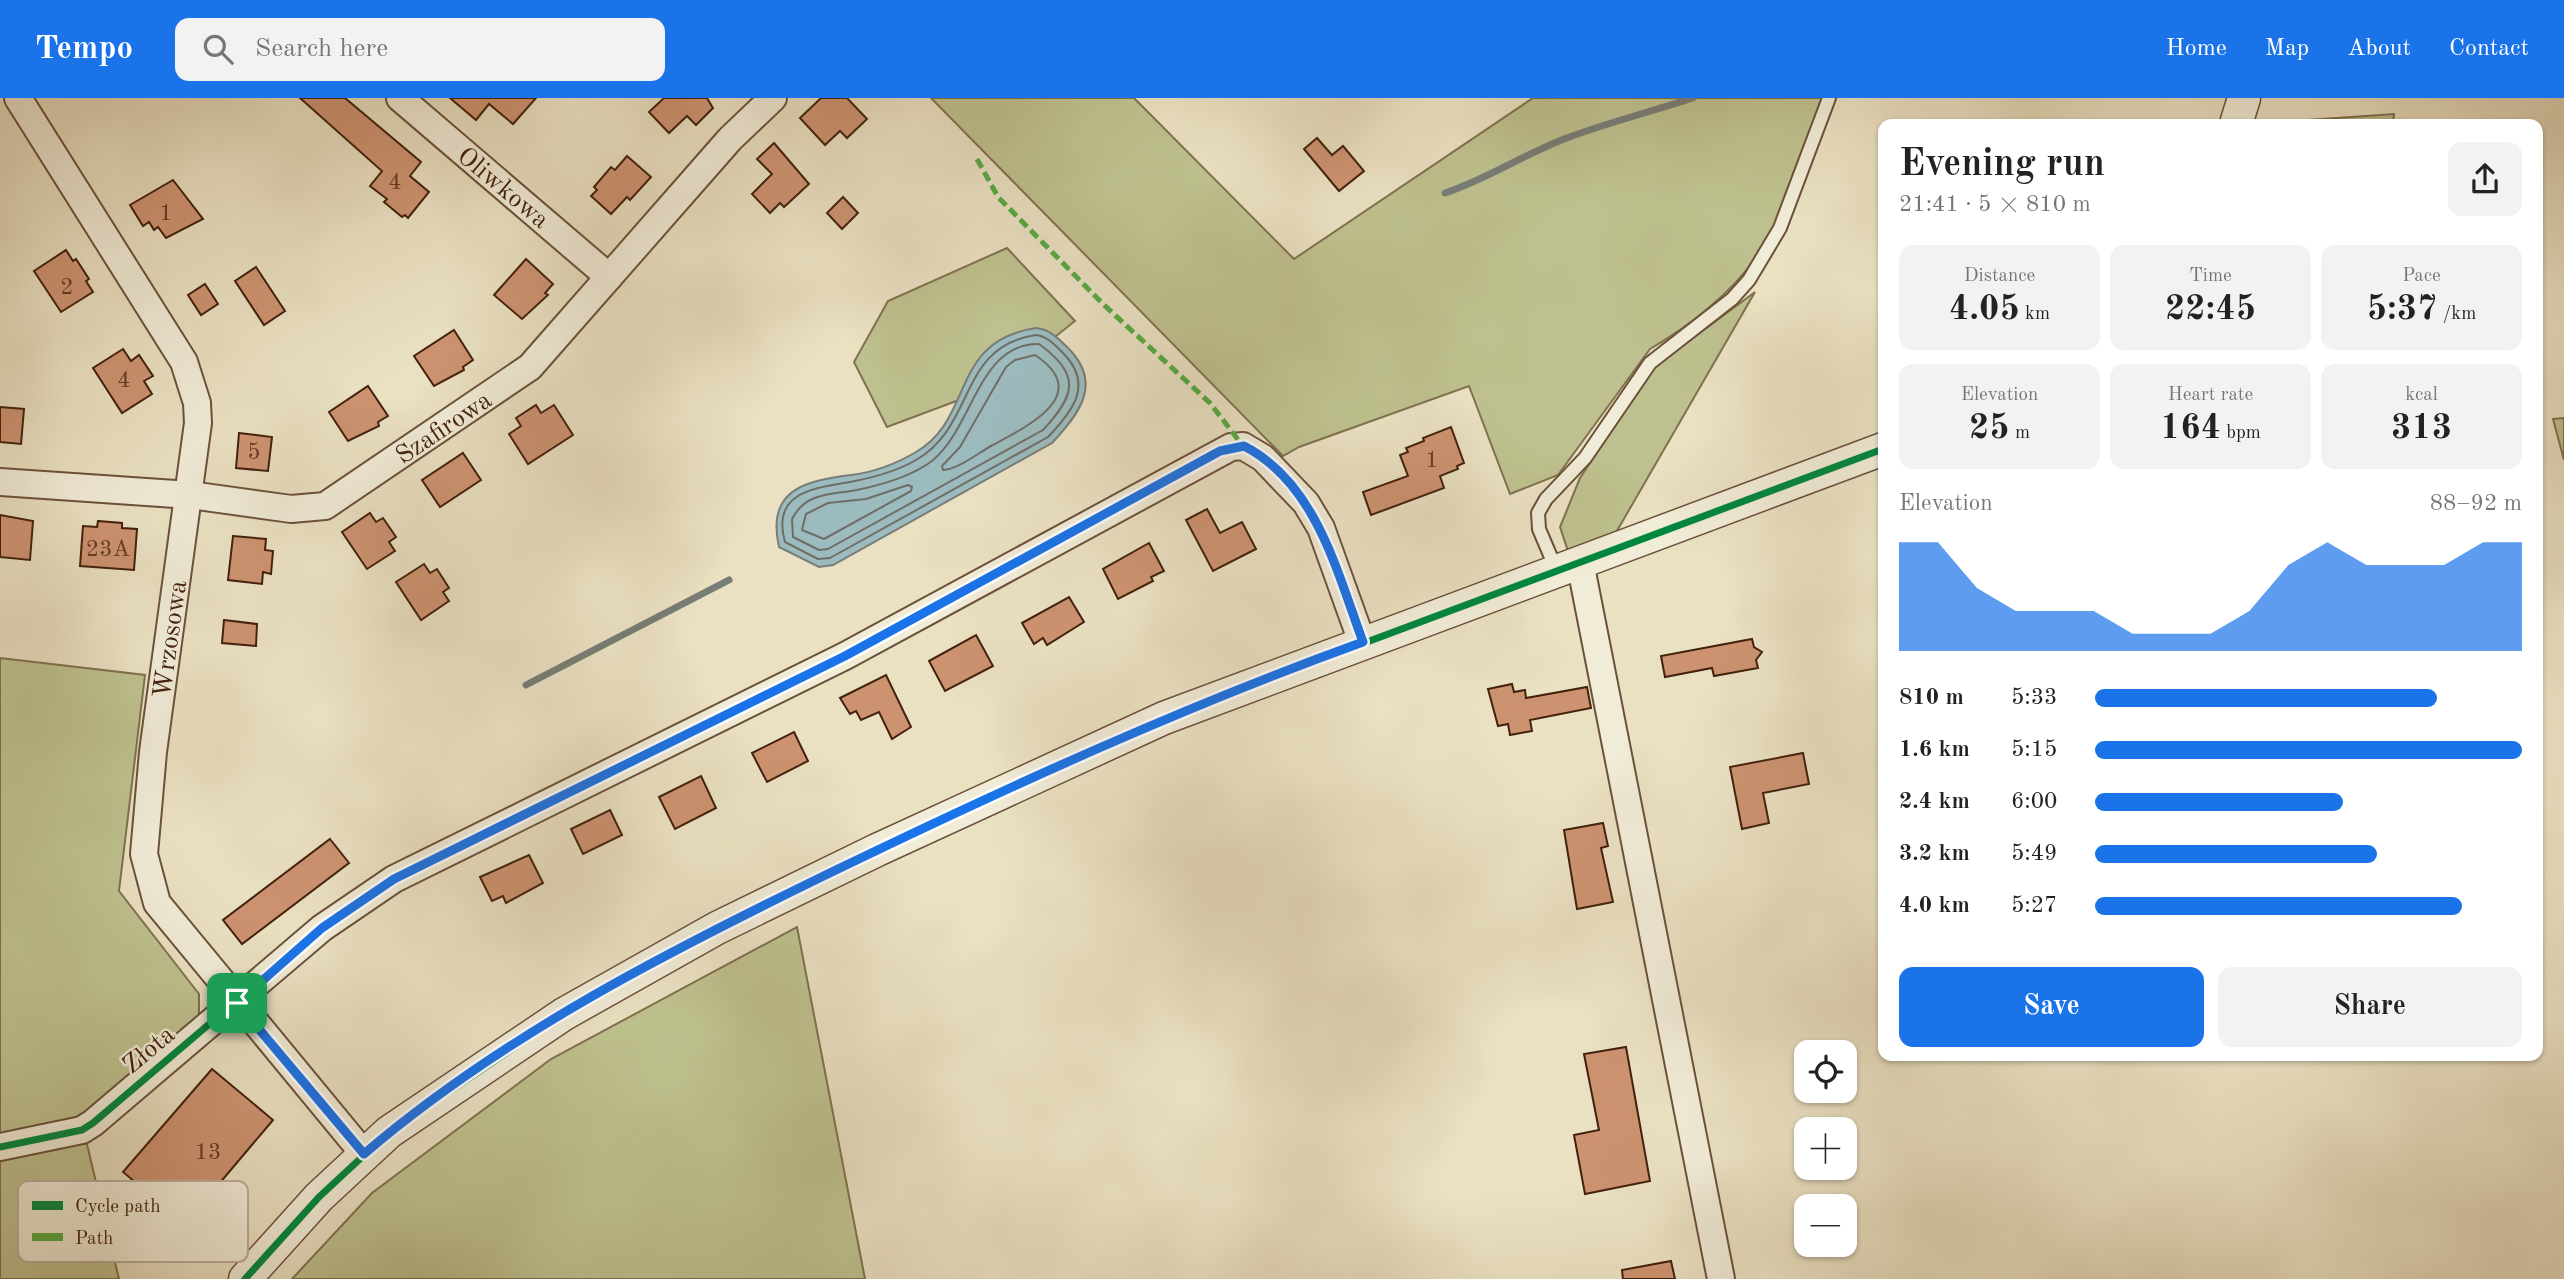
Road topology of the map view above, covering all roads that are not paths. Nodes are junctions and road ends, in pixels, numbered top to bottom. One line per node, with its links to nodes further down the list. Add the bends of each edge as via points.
1 (18, 98): 10 (street, Wrzosowa, via 189,373 198,423)
2 (400, 98): 7 (street, Oliwkowa)
3 (773, 98): 7 (street, Szafirowa, via 730,139)
4 (1829, 98): 11 (lane, via 1780,228 1749,281 1650,363 1585,458 1538,513 1539,529)
5 (2244, 98): 6 (street)
6 (2237, 119)
7 (609, 277): 10 (street, Szafirowa, via 530,367 325,506 291,509)
8 (1878, 451): 11 (street)
9 (0, 482): 10 (street, Szafirowa)
10 (190, 495): 13 (street, Wrzosowa, via 153,752 144,855 157,904)
11 (1568, 566): 12 (street); 17 (street)
12 (1363, 642): 13 (street, Złota, via 1321,528 1306,503 1263,458 1244,446 1231,447 845,656 394,879 322,928); 15 (street, via 1141,729 717,928 564,1014 440,1095)
13 (237, 1003): 14 (street, Złota, via 82,1130); 15 (street, Wrzosowa)
14 (0, 1147)
15 (364, 1154): 16 (street)
16 (245, 1279)
17 (1721, 1279)

